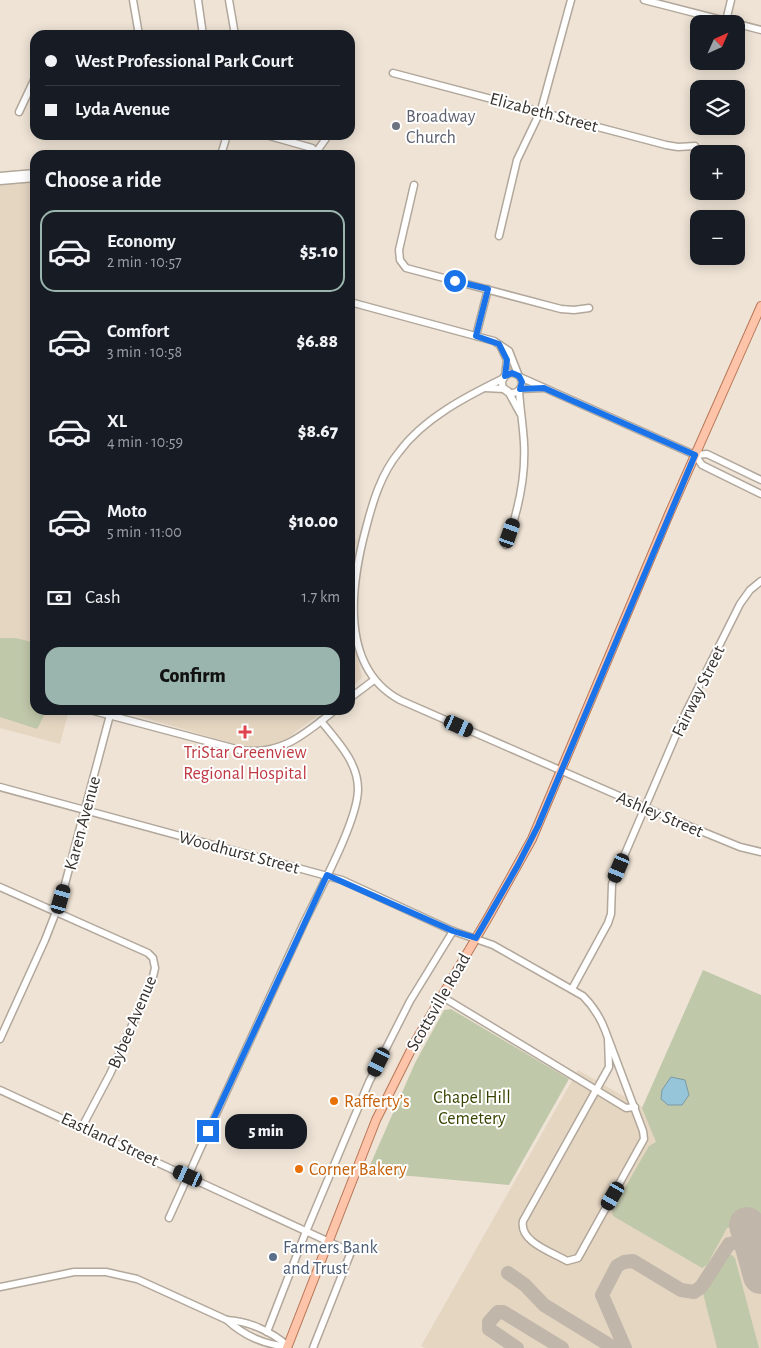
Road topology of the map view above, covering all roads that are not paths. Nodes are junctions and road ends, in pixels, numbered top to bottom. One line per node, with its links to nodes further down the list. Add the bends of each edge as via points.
1 (133, 0): 10 (street)
2 (198, 0): 11 (street)
3 (229, 0): 12 (street)
4 (571, 0): 16 (street)
5 (644, 0): 7 (street)
6 (731, 0): 8 (street)
7 (703, 15)
8 (727, 15)
9 (745, 26): 13 (street)
10 (138, 30)
11 (202, 30)
12 (233, 30)
13 (761, 30)
14 (393, 72): 16 (street, Elizabeth Street)
15 (30, 89): 17 (street)
16 (541, 110): 19 (street, Elizabeth Street, via 666,145); 26 (street, via 517,160)
17 (19, 112)
18 (280, 140): 20 (street)
19 (690, 146)
20 (309, 150)
21 (30, 173): 22 (street)
22 (0, 176)
23 (30, 178): 24 (street)
24 (0, 181)
25 (414, 185): 27 (street, via 399,250 401,262 412,270)
26 (499, 236)
27 (488, 289): 30 (street, via 561,309); 31 (street)
28 (355, 303): 31 (street)
29 (761, 306): 40 (main road, Scottsville Road)
30 (589, 308)
31 (476, 336): 32 (street)
32 (499, 344): 33 (street, via 509,351); 34 (street, via 507,360)
33 (519, 376): 34 (street, via 512,373); 36 (street); 37 (street, via 522,384)
34 (504, 377): 35 (street); 38 (street, via 502,384)
35 (484, 388): 38 (street); 45 (street, via 444,412 410,438 394,458 379,486)
36 (544, 388): 37 (street); 40 (street)
37 (519, 389): 38 (street, via 514,392); 39 (street)
38 (506, 390): 39 (street)
39 (520, 413): 44 (street, via 524,475)
40 (695, 455): 41 (street, via 707,454); 42 (street, via 702,465); 54 (main road, Scottsville Road)
41 (760, 478): 42 (street)
42 (753, 489): 43 (street)
43 (761, 494)
44 (506, 545)
45 (355, 580)
46 (761, 581): 56 (street, Fairway Street, via 744,597 732,618 685,714)
47 (355, 622): 48 (street, via 362,657)
48 (374, 680): 49 (street); 54 (street, Ashley Street, via 400,700)
49 (355, 694)
50 (107, 715): 52 (street)
51 (329, 715): 53 (street)
52 (110, 716): 53 (street, via 255,751 290,744); 57 (street, Karen Avenue)
53 (321, 721): 59 (street, via 349,757 358,786 354,813)
54 (562, 771): 56 (street, Ashley Street); 63 (main road, Scottsville Road, via 524,854)
55 (0, 787): 57 (street, Woodhurst Street)
56 (646, 808): 58 (street, Ashley Street); 64 (street, Fairway Street, via 612,884 611,916)
57 (85, 810): 59 (street, Woodhurst Street); 61 (street, Karen Avenue)
58 (761, 852)
59 (327, 875): 62 (street, Woodhurst Street); 72 (street)
60 (0, 887): 61 (street, Bybee Avenue)
61 (57, 912): 66 (street, Karen Avenue); 71 (street, Bybee Avenue, via 148,953 155,966 140,1009)
62 (453, 931): 63 (street, Woodhurst Street); 74 (street, via 391,1038)
63 (476, 938): 64 (street, Woodhurst Street); 65 (main road, Scottsville Road)
64 (572, 989): 67 (street, Woodhurst Street, via 592,1006)
65 (441, 996): 69 (street); 75 (main road, Scottsville Road, via 393,1083)
66 (0, 1038)
67 (608, 1038): 69 (street, via 609,1067); 70 (street, Woodhurst Street)
68 (0, 1090): 71 (street, Eastland Street)
69 (598, 1091): 70 (street, via 626,1108); 70 (street, Woodhurst Street, via 523,1220 527,1238 567,1261 578,1258 644,1142 644,1131)
70 (635, 1107)
71 (82, 1127): 72 (street, Eastland Street)
72 (188, 1176): 73 (street); 74 (street, Eastland Street)
73 (169, 1218)
74 (307, 1230): 75 (street, Eastland Street); 78 (street)
75 (328, 1240): 80 (main road, Scottsville Road); 81 (street, Eastland Street, via 351,1252)
76 (0, 1287): 77 (street, via 74,1272 106,1272 136,1279)
77 (227, 1320): 78 (street, via 241,1320); 79 (street, via 237,1330)
78 (267, 1332): 80 (street)
79 (263, 1345): 80 (street)
80 (287, 1347)
81 (313, 1348)

